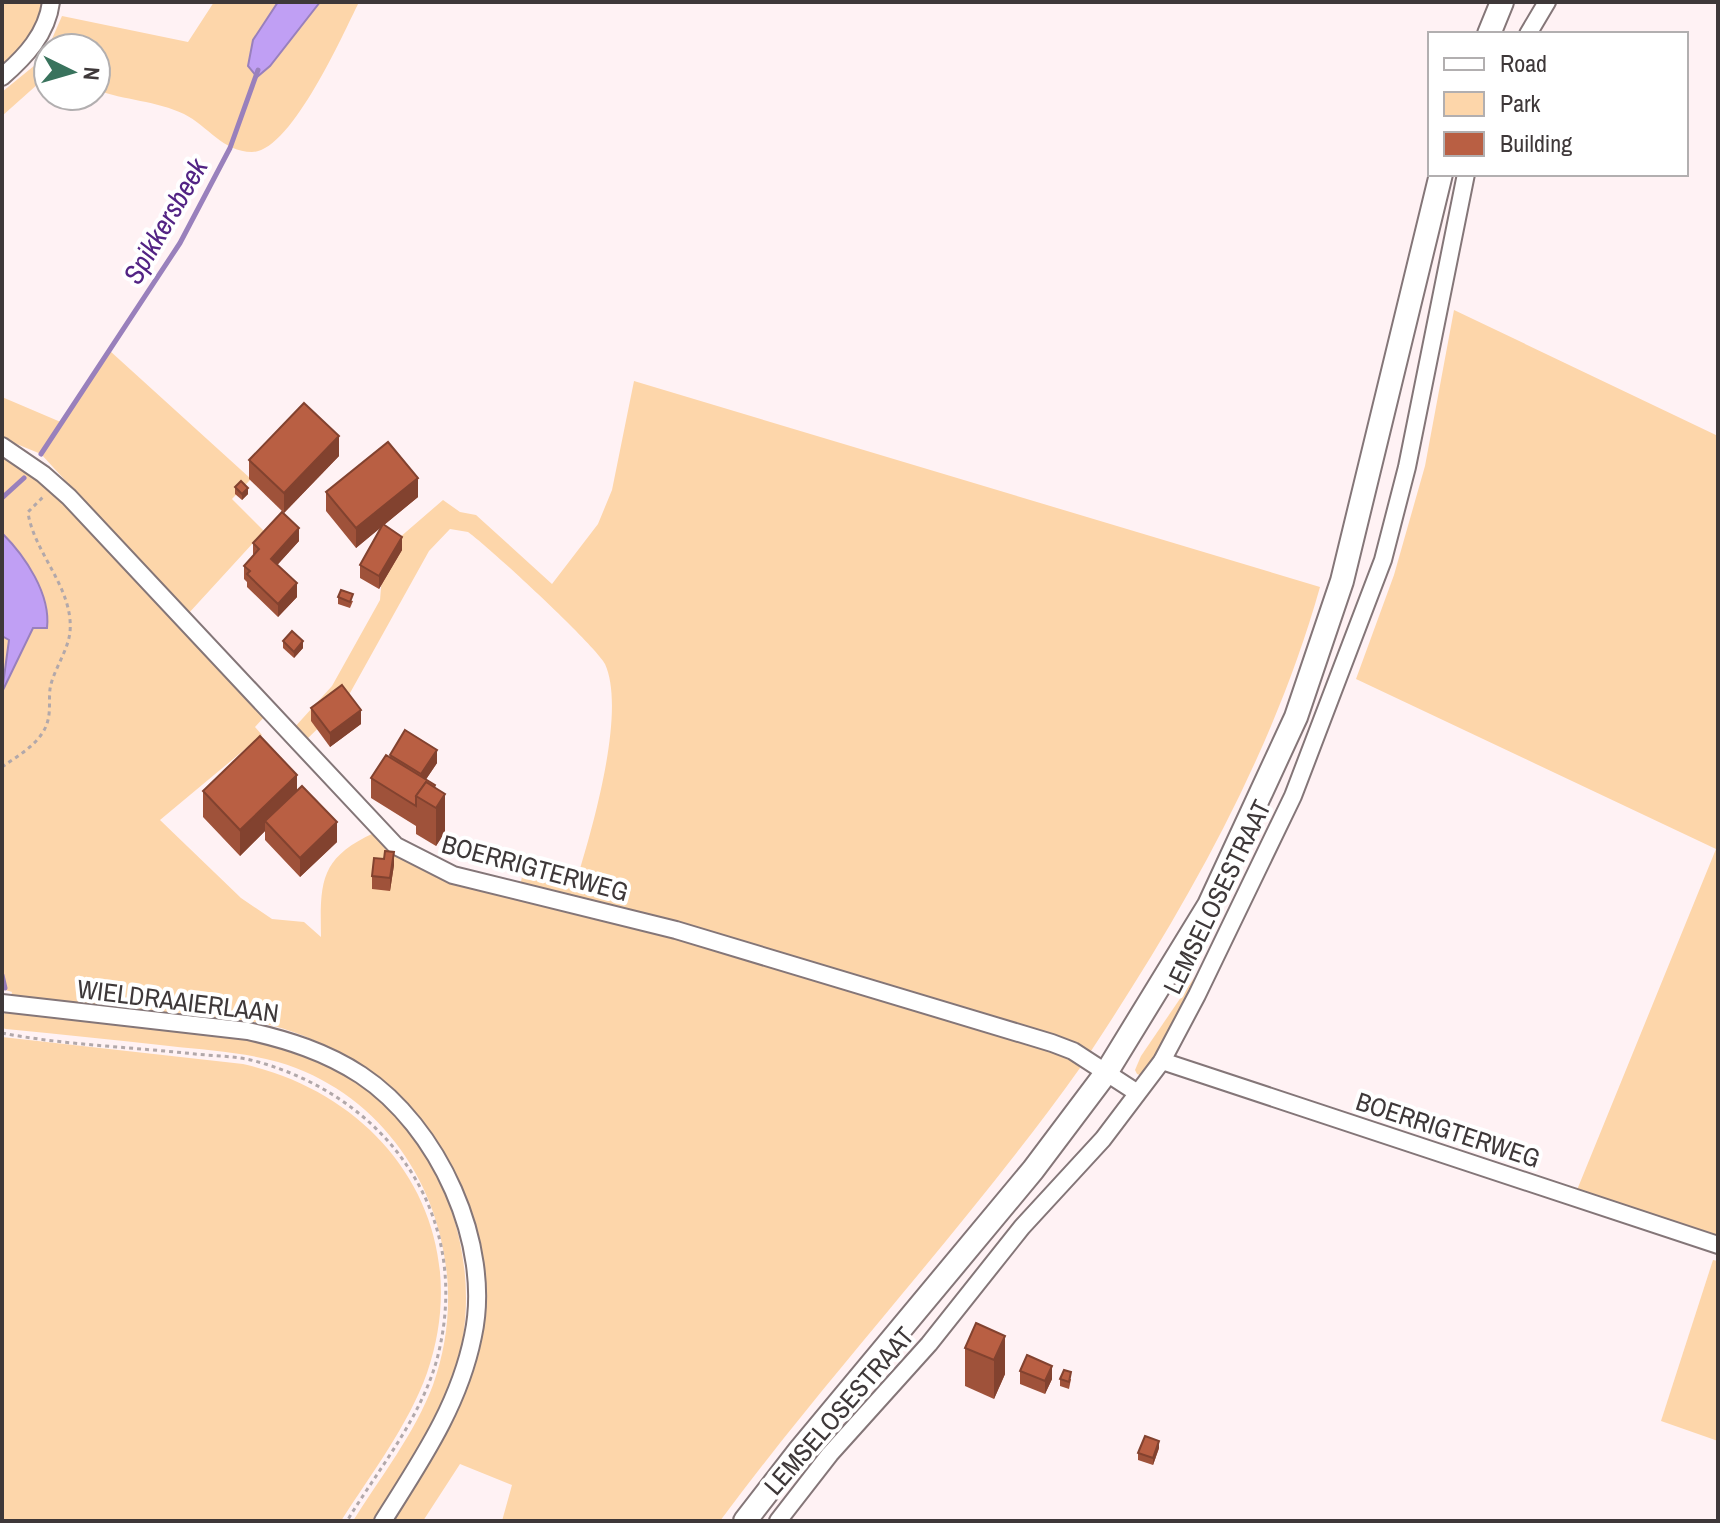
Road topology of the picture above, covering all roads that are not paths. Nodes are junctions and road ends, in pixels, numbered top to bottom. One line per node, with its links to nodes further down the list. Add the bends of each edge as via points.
1 (51, 2): 6 (street, via 37,39)
2 (1502, 2): 4 (main road)
3 (1547, 2): 5 (street)
4 (1490, 32)
5 (1529, 32)
6 (2, 77)
7 (1441, 176): 12 (main road, via 1361,515 1296,717 1209,905)
8 (1466, 176): 11 (street, LEMSELOSESTRAAT, via 1383,560 1293,796)
9 (2, 446): 12 (street, BOERRIGTERWEG, via 56,485 345,794 396,846 424,862 453,875 676,930 1052,1043)
10 (2, 1003): 15 (street, WIELDRAAIERLAAN, via 287,1039 364,1076 434,1152 468,1233 476,1286 474,1333 454,1401)
11 (1162, 1061): 13 (street, LEMSELOSESTRAAT); 14 (street, BOERRIGTERWEG)
12 (1106, 1073): 13 (street, BOERRIGTERWEG); 16 (main road, via 1033,1170)
13 (1136, 1092): 17 (street, LEMSELOSESTRAAT, via 1103,1139 1022,1227)
14 (1718, 1245)
15 (383, 1521)
16 (745, 1521)
17 (778, 1521)

